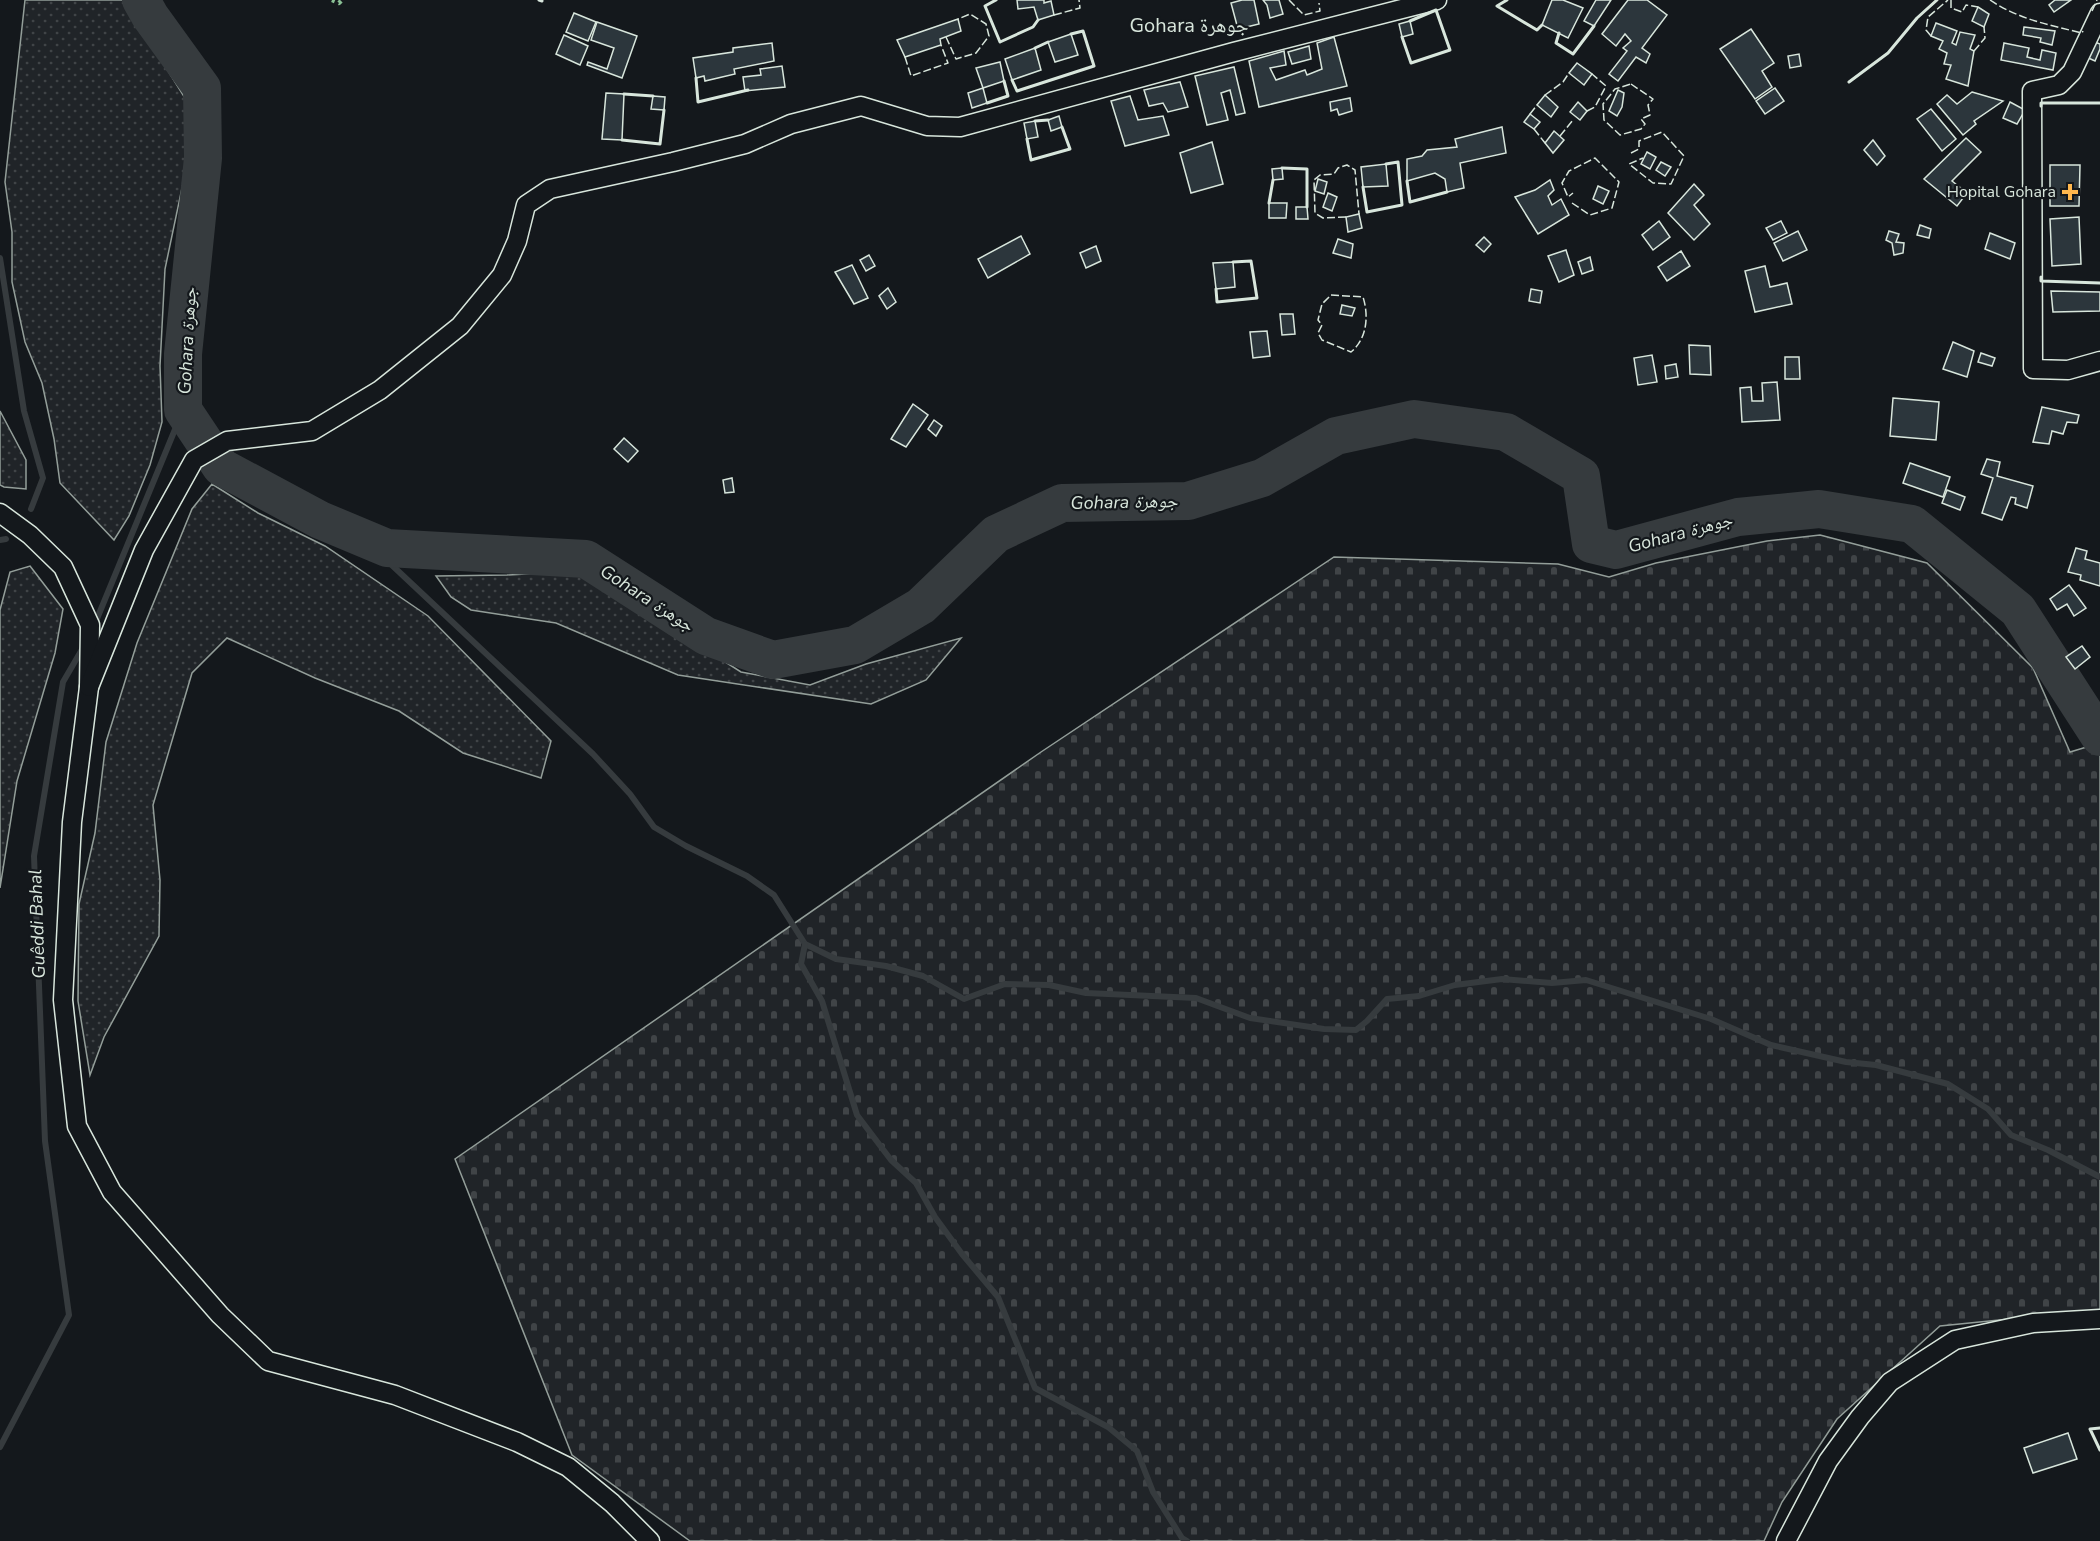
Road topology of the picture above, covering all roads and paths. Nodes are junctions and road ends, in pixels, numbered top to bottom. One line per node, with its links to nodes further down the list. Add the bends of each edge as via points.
1 (1437, 0): 5 (street, via 960,127 927,126 861,106 791,124 745,144 550,189 526,205 517,241 502,275 460,326 380,390 312,431 227,441 194,460 144,550)
2 (2100, 13): 3 (street, via 2072,72 2059,85 2032,91 2032,369 2068,370)
3 (2100, 361)
4 (0, 513): 5 (street, via 63,567 90,626)
5 (89, 687): 7 (street, via 72,822 63,1000 77,1126 112,1192 220,1315 268,1361 395,1395 517,1442 568,1467)
6 (2100, 1319): 8 (street, via 2033,1323 1955,1340 1890,1382 1828,1461)
7 (650, 1541)
8 (1786, 1541)

